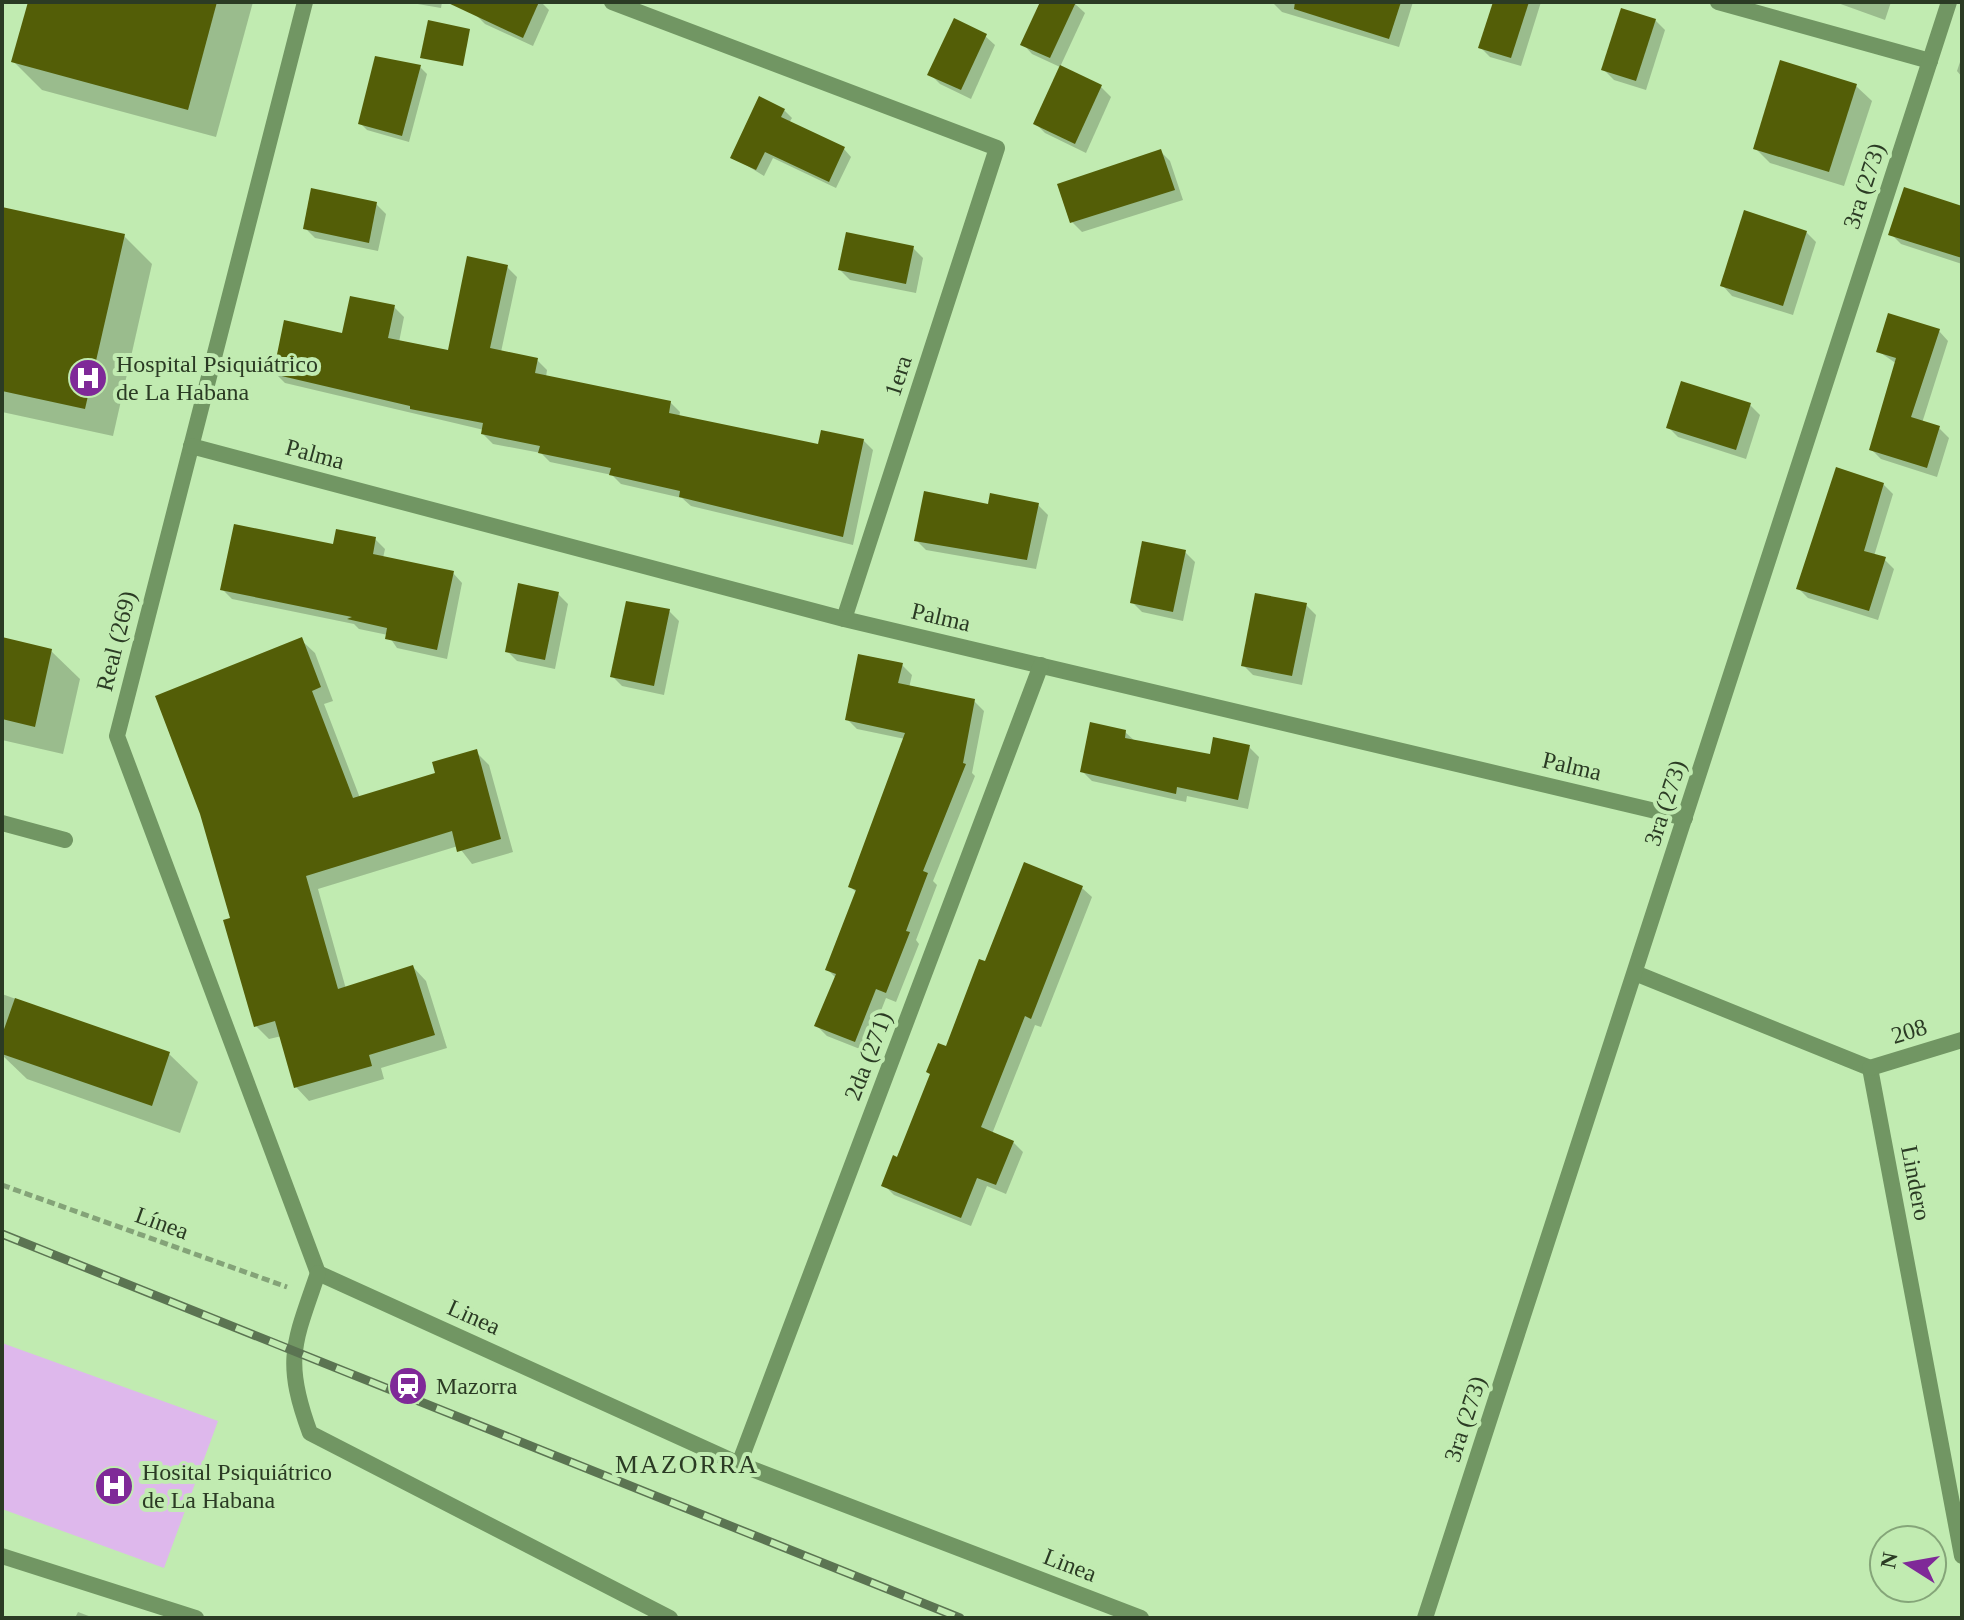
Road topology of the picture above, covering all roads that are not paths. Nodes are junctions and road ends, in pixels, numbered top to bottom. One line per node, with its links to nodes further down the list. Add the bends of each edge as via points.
1 (305, 2): 6 (street, Real (269))
2 (612, 2): 7 (street, 1era, via 997,148)
3 (1718, 2): 5 (street)
4 (1949, 2): 5 (street, 3ra (273))
5 (1930, 61): 9 (street, 3ra (273))
6 (191, 446): 7 (street, Palma); 15 (street, Real (269), via 117,736)
7 (844, 619): 8 (street, Palma)
8 (1041, 665): 9 (street, Palma); 16 (street, 2da (271))
9 (1685, 818): 12 (street, 3ra (273))
10 (2, 823): 11 (street)
11 (65, 840)
12 (1635, 973): 14 (street); 22 (street, 3ra (273))
13 (1962, 1040): 14 (street, 208)
14 (1870, 1068): 18 (street, Lindero)
15 (318, 1273): 16 (street, Linea); 20 (street, via 292,1349 295,1392 310,1433)
16 (739, 1464): 21 (street, Linea)
17 (2, 1556): 19 (street)
18 (1962, 1556)
19 (196, 1618)
20 (670, 1618)
21 (1141, 1618)
22 (1425, 1618)

